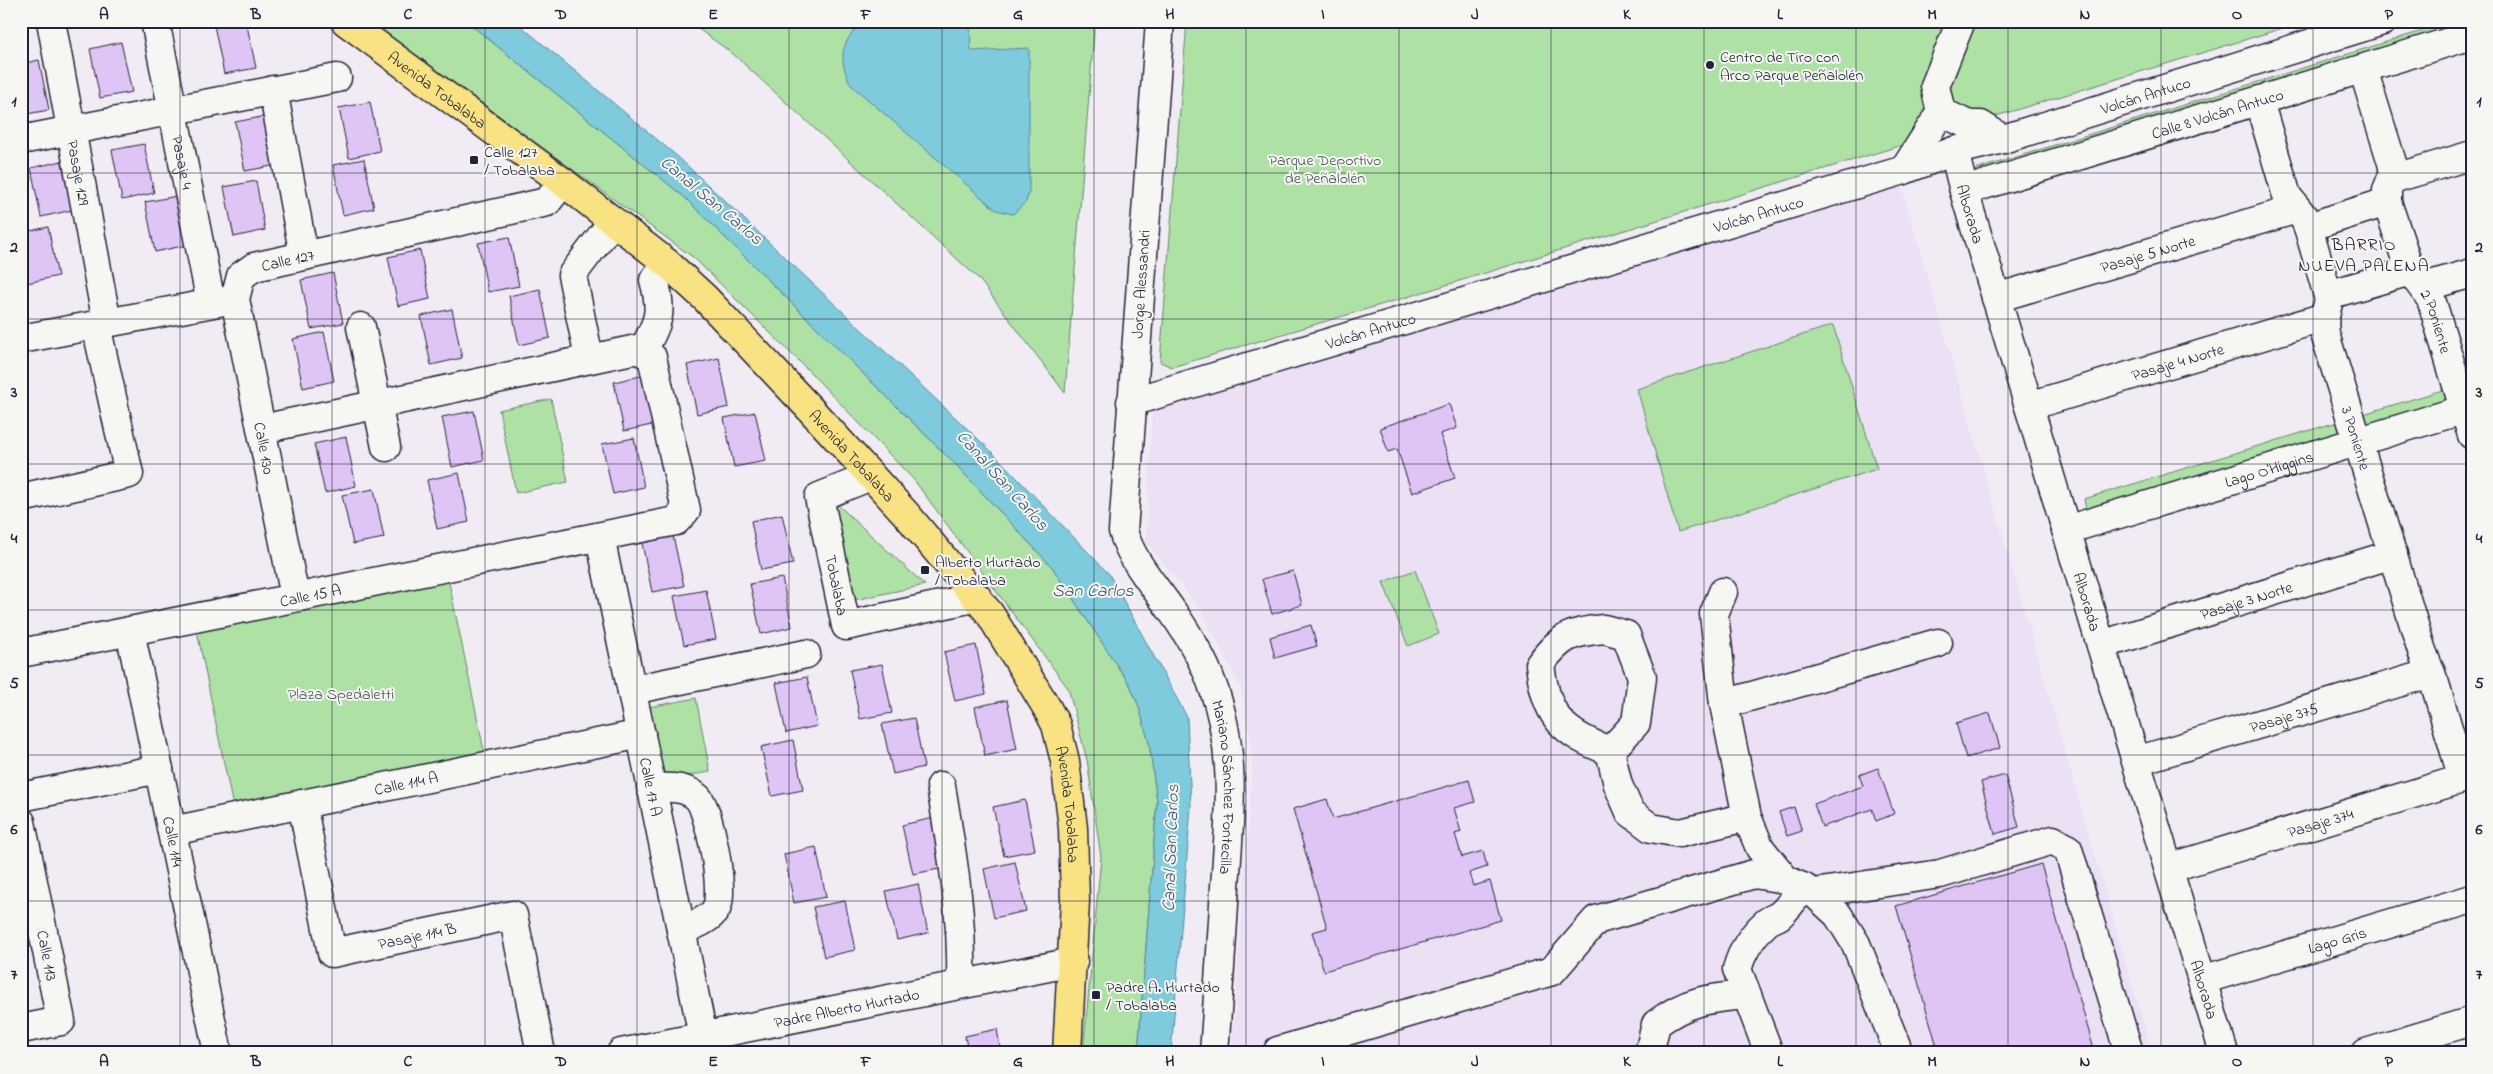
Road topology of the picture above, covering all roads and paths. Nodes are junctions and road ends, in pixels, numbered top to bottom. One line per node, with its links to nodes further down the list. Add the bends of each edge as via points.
1 (51, 21): 14 (street, Pasaje 129)
2 (155, 21): 12 (street, Pasaje 4)
3 (345, 21): 20 (main road, Avenida Tobalaba)
4 (1160, 21): 37 (street, Jorge Alessandri)
5 (1961, 21): 13 (street, via 1935,86)
6 (2383, 21): 15 (street, Volcán Antuco)
7 (2472, 35): 8 (street, Calle 8 Volcán Antuco)
8 (2363, 69): 11 (street, Calle 8 Volcán Antuco); 21 (street, 2 Poniente, via 2392,160)
9 (337, 78): 10 (street)
10 (273, 90): 12 (street); 25 (street)
11 (2259, 101): 22 (street, Calle 8 Volcán Antuco); 23 (street, 3 Poniente, via 2287,196)
12 (172, 110): 14 (street); 30 (street, Pasaje 4)
13 (1941, 112): 15 (street, via 1970,125 1981,125); 19 (street)
14 (71, 130): 16 (street); 32 (street, Pasaje 129)
15 (2002, 139): 17 (street, Volcán Antuco)
16 (21, 140)
17 (1954, 151): 19 (street, Volcán Antuco); 22 (street, Alborada)
18 (2472, 155): 21 (street, Pasaje 5 Norte)
19 (1904, 170): 37 (street, Volcán Antuco)
20 (562, 182): 24 (main road, Avenida Tobalaba); 25 (street, Calle 127, via 547,202)
21 (2390, 190): 23 (street, Pasaje 5 Norte); 28 (street, 2 Poniente)
22 (1964, 191): 29 (street, Alborada)
23 (2302, 218): 29 (street, Pasaje 5 Norte); 31 (street, 3 Poniente)
24 (613, 221): 26 (main road, Avenida Tobalaba); 36 (street, via 572,275)
25 (304, 256): 30 (street, Calle 127, via 254,267 241,276)
26 (667, 263): 35 (street, via 654,280 660,303 655,328); 45 (main road, Avenida Tobalaba, via 741,336)
27 (2472, 273): 28 (street, Pasaje 4 Norte)
28 (2417, 279): 31 (street, Pasaje 4 Norte); 40 (street, 2 Poniente, via 2431,299)
29 (1996, 298): 39 (street, Alborada)
30 (223, 301): 32 (street); 41 (street, Calle 130)
31 (2327, 306): 39 (street, Pasaje 4 Norte); 43 (street, 3 Poniente, via 2325,334)
32 (102, 324): 34 (street); 46 (street, Pasaje 129, via 129,474)
33 (360, 327): 38 (street)
34 (21, 339)
35 (643, 350): 36 (street, via 637,348); 48 (street, Calle 15 A, via 652,356 686,510 676,521)
36 (589, 358): 38 (street)
37 (1131, 402): 49 (street, Jorge Alessandri, via 1123,514)
38 (377, 405): 41 (street); 44 (street)
39 (2029, 406): 47 (street, Alborada)
40 (2468, 408): 42 (street, 2 Poniente); 43 (street, Lago O'Higgins)
41 (262, 429): 52 (street, Calle 130)
42 (2472, 435)
43 (2359, 442): 47 (street, Lago O'Higgins); 50 (street, 3 Poniente)
44 (386, 447)
45 (871, 476): 53 (main road, Avenida Tobalaba); 53 (street, Tobalaba, via 819,497 846,626)
46 (21, 498)
47 (2066, 530): 56 (street, Alborada)
48 (600, 537): 52 (street, Calle 15 A); 60 (street, Calle 17 A)
49 (1127, 546): 91 (street, Mariano Sánchez Fontecilla, via 1196,649 1218,701 1228,746 1230,810)
50 (2393, 554): 56 (street, Pasaje 3 Norte); 59 (street, 3 Poniente)
51 (1724, 592): 61 (street, via 1714,614)
52 (295, 597): 54 (street, Calle 15 A)
53 (976, 597): 78 (main road, Avenida Tobalaba, via 1023,666 1052,717 1062,743 1073,828 1075,901)
54 (130, 631): 57 (street, Calle 15 A); 65 (street, Calle 114)
55 (1938, 643): 61 (street)
56 (2101, 645): 64 (street, Alborada)
57 (21, 653)
58 (806, 654): 60 (street)
59 (2431, 673): 64 (street, Pasaje 375); 66 (street, 3 Poniente)
60 (632, 690): 62 (street, Calle 17 A)
61 (1724, 704): 71 (street)
62 (641, 734): 68 (street, Calle 17 A); 70 (street, Calle 114 A)
63 (1610, 751): 63 (street, via 1636,723 1642,677 1626,635 1604,629 1580,631 1555,644 1540,664 1543,690 1557,721 1585,742); 71 (street, via 1618,785 1630,812 1651,828 1680,833)
64 (2136, 761): 74 (street, Alborada)
65 (159, 769): 69 (street); 73 (street, Calle 114)
66 (2467, 778): 74 (street, Pasaje 374)
67 (941, 786): 80 (street, via 956,880 962,942)
68 (651, 788): 77 (street, Calle 17 A); 77 (street, via 686,789 699,799 720,874 721,892 716,909 699,923)
69 (21, 797)
70 (302, 804): 73 (street, Calle 114 A); 88 (street, Pasaje 114 B, via 332,953 513,915)
71 (1747, 817): 75 (street, via 1760,848)
72 (21, 822): 83 (street, Calle 113, via 61,1021)
73 (172, 831): 87 (street, Calle 114)
74 (2168, 868): 79 (street, Alborada)
75 (1800, 886): 81 (street, via 1779,916 1767,922 1740,957 1736,969); 86 (street, via 1754,874 1596,920 1552,971); 94 (street, via 1838,915 1856,944); 95 (street, via 1940,874 2053,840 2068,849)
76 (2472, 899): 79 (street, Lago Gris)
77 (681, 931): 84 (street, Calle 17 A)
78 (1072, 962): 80 (street, Padre Alberto Hurtado); 90 (main road, Avenida Tobalaba)
79 (2202, 980): 96 (street, Alborada)
80 (961, 984): 84 (street, Padre Alberto Hurtado)
81 (1747, 995): 92 (street, via 1710,998 1673,1011 1656,1024 1651,1045); 93 (street)
82 (2472, 1021): 97 (street)
83 (21, 1029)
84 (703, 1036): 85 (street, Padre Alberto Hurtado)
85 (668, 1048): 89 (street, Padre Alberto Hurtado)
86 (1278, 1051)
87 (218, 1053)
88 (541, 1053)
89 (621, 1053)
90 (1067, 1053)
91 (1214, 1053)
92 (1654, 1053)
93 (1768, 1053)
94 (1899, 1053)
95 (2129, 1053)
96 (2224, 1053)
97 (2366, 1053)

